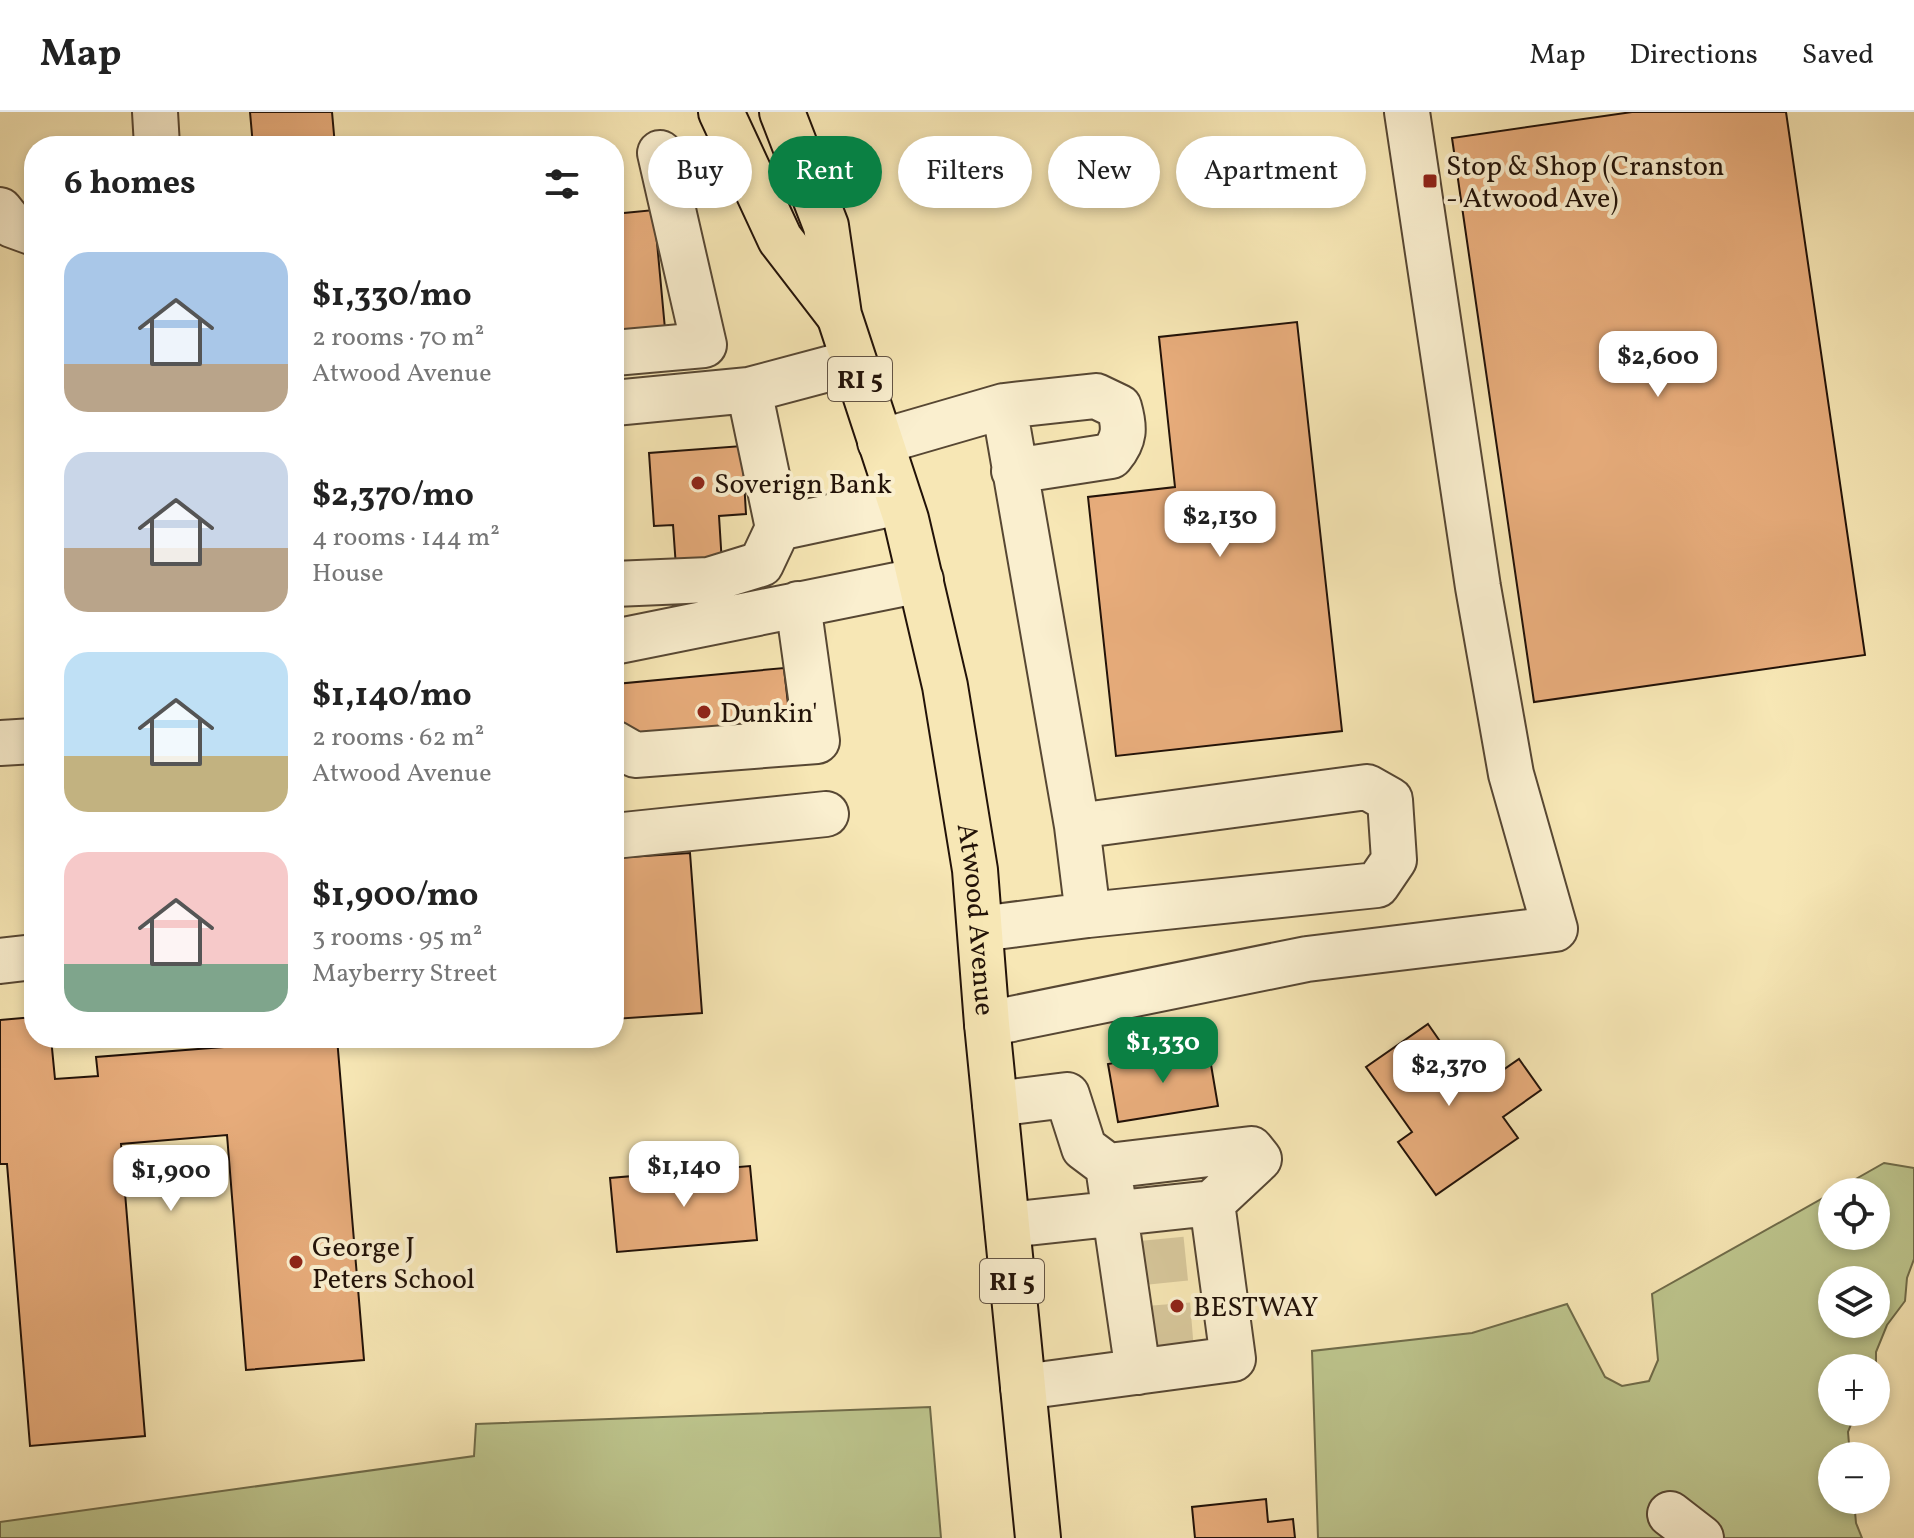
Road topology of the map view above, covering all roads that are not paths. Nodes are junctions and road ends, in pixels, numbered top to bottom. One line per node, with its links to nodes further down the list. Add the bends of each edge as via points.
1 (155, 112): 5 (street)
2 (782, 112): 9 (main road, Atwood Avenue / RI 5, via 826,226)
3 (1407, 112): 33 (street, via 1511,774 1555,929 1307,959)
4 (729, 115): 9 (main road, Atwood Avenue / RI 5, via 780,239)
5 (156, 136)
6 (673, 208): 10 (street, via 704,345)
7 (0, 210): 8 (street, via 12,225)
8 (24, 229)
9 (839, 315): 11 (main road, Atwood Avenue / RI 5)
10 (624, 352)
11 (854, 362): 12 (street); 15 (main road, Atwood Avenue / RI 5)
12 (749, 390): 13 (street); 18 (street)
13 (624, 402)
14 (1004, 406): 15 (street); 16 (street); 16 (street, via 1096,396 1119,407 1125,427 1123,442 1111,456)
15 (880, 442): 17 (main road, Atwood Avenue / RI 5)
16 (1014, 471): 27 (street)
17 (900, 502): 18 (street); 19 (main road, Atwood Avenue / RI 5)
18 (778, 528): 20 (street, via 761,564 709,580)
19 (921, 580): 21 (street); 30 (main road, Atwood Avenue / RI 5, via 945,686)
20 (624, 584)
21 (798, 604): 22 (street); 25 (street, via 817,741 635,755)
22 (624, 640)
23 (24, 742): 24 (street)
24 (0, 743)
25 (624, 749)
26 (826, 814): 28 (street)
27 (1077, 826): 29 (street); 29 (street, via 1367,787 1390,800 1394,860 1377,885)
28 (624, 835)
29 (1088, 915): 30 (street)
30 (980, 929): 33 (main road, Atwood Avenue / RI 5)
31 (24, 958): 32 (street)
32 (0, 961)
33 (987, 1024): 34 (main road, Atwood Avenue / RI 5)
34 (995, 1104): 35 (street, via 1067,1095 1084,1148); 38 (main road, Atwood Avenue / RI 5)
35 (1108, 1166): 36 (street, via 1251,1149 1259,1159); 37 (street)
36 (1212, 1203): 37 (street); 39 (street, via 1205,1256 1212,1322 1233,1359)
37 (1116, 1214): 38 (street); 39 (street, via 1132,1264)
38 (1007, 1225): 40 (main road, Atwood Avenue / RI 5)
39 (1139, 1343): 40 (street)
40 (1023, 1387): 41 (main road, Atwood Avenue / RI 5)
41 (1038, 1538)

